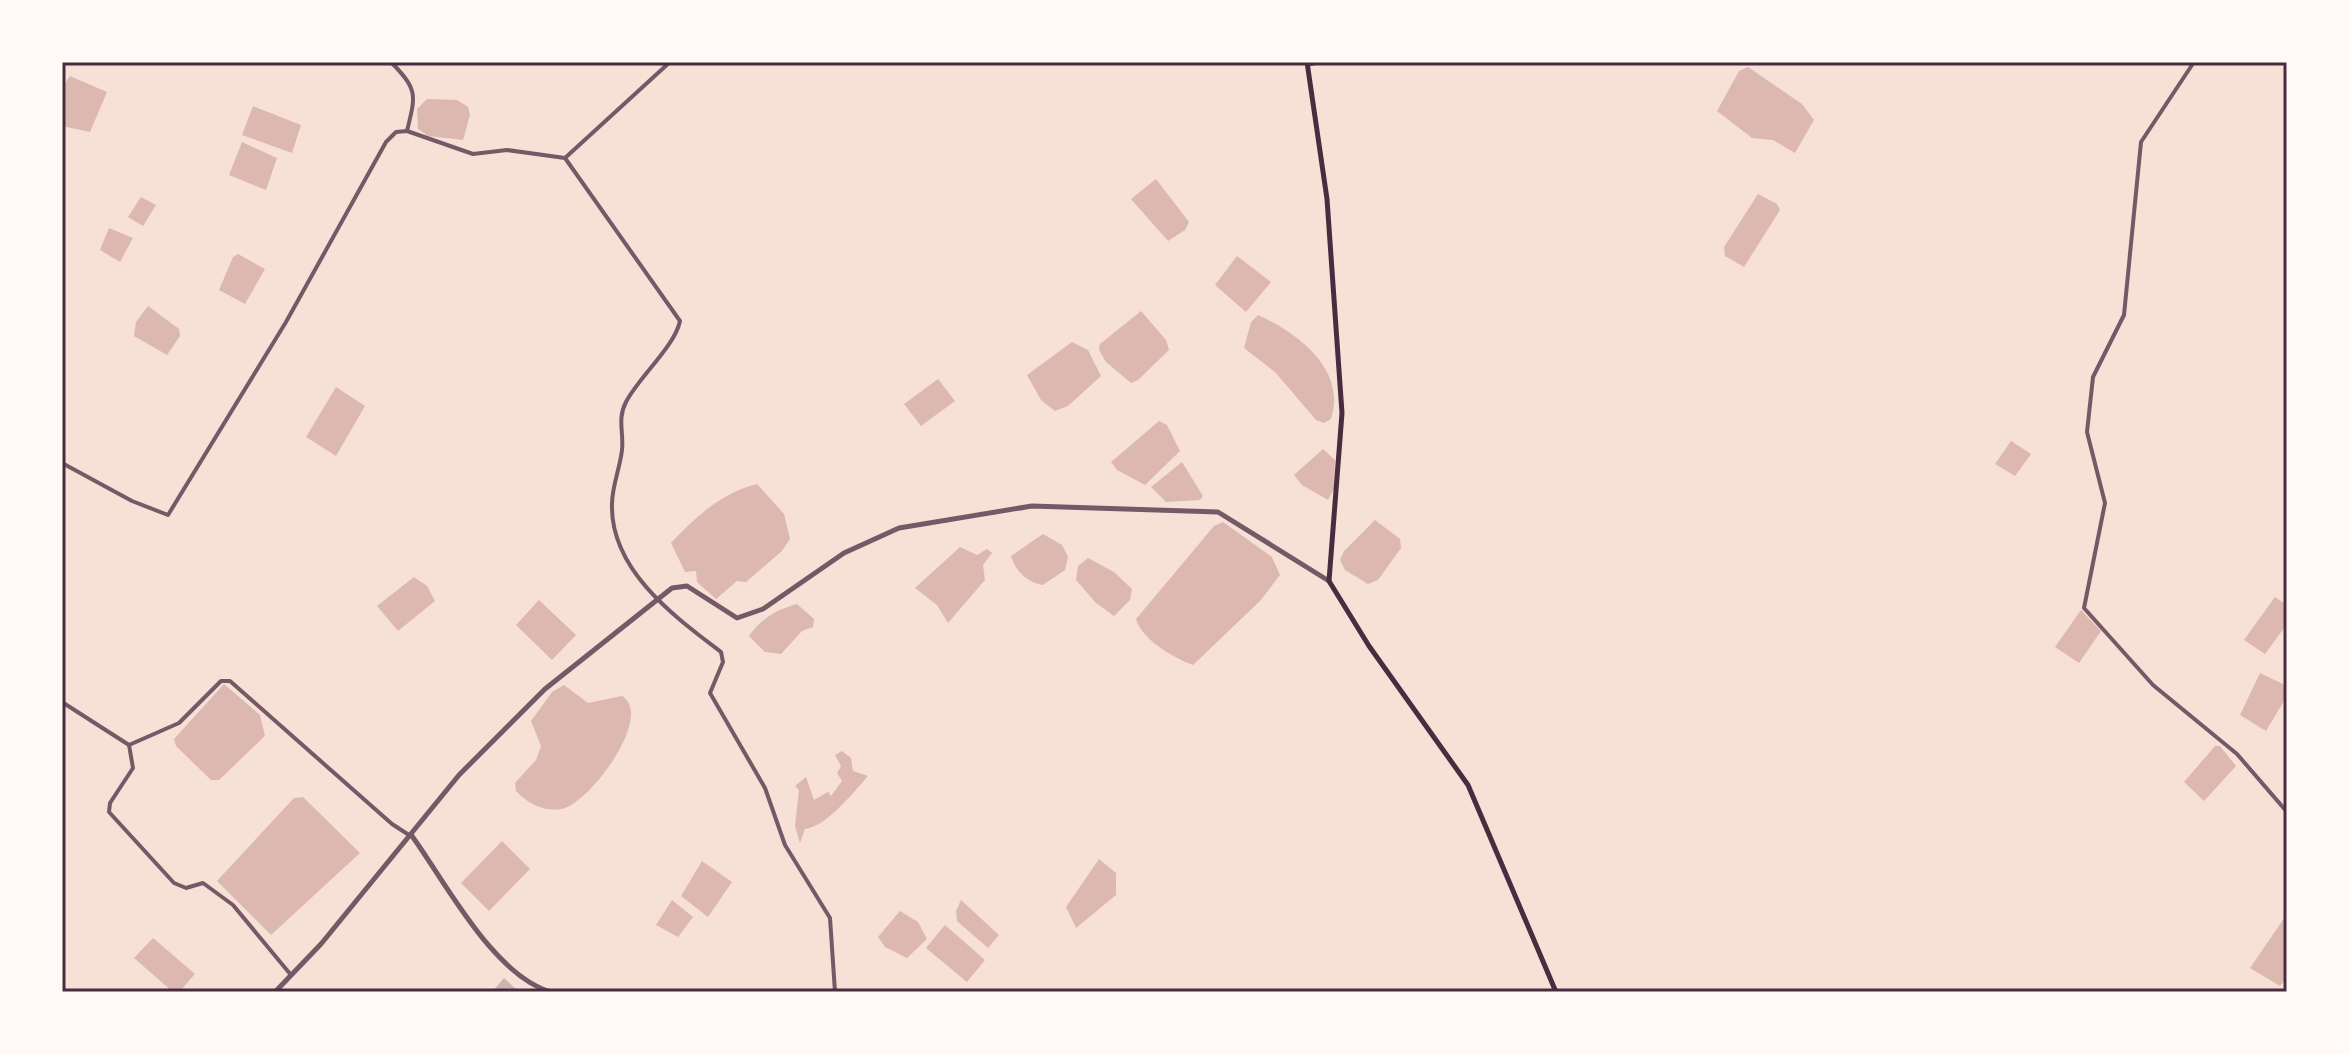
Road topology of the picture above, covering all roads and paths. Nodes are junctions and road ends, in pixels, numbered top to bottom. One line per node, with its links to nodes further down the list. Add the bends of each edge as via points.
1 (391, 62): 6 (street, via 415,94)
2 (670, 62): 7 (street)
3 (1319, 62): 5 (street)
4 (2194, 62): 13 (street, via 2141,142 2124,315 2093,377 2087,432 2105,503 2084,608 2153,685 2237,754)
5 (1307, 64): 9 (main road, via 1327,199 1342,413)
6 (407, 131): 7 (street, via 473,154 507,150); 8 (street, via 396,132 386,142 279,335 168,515)
7 (565, 158): 10 (street, via 680,317 677,332 624,406 613,491 613,517 624,553)
8 (62, 463)
9 (1329, 581): 10 (street, via 1218,512 1032,506 899,528 844,553 763,609 737,618 687,586); 19 (main road, via 1468,785)
10 (656, 597): 14 (street, via 545,689 459,775); 18 (street, via 721,652 723,662 710,693 765,788 785,845 830,918)
11 (62, 702): 12 (street)
12 (129, 745): 14 (street, via 179,723 221,681 230,681); 15 (street, via 133,768 109,812 174,883 186,888 203,883 223,895)
13 (2287, 812)
14 (412, 836): 15 (street); 17 (street, via 492,949 520,975)
15 (291, 975): 16 (street)
16 (275, 992)
17 (551, 992)
18 (835, 992)
19 (1556, 992)

